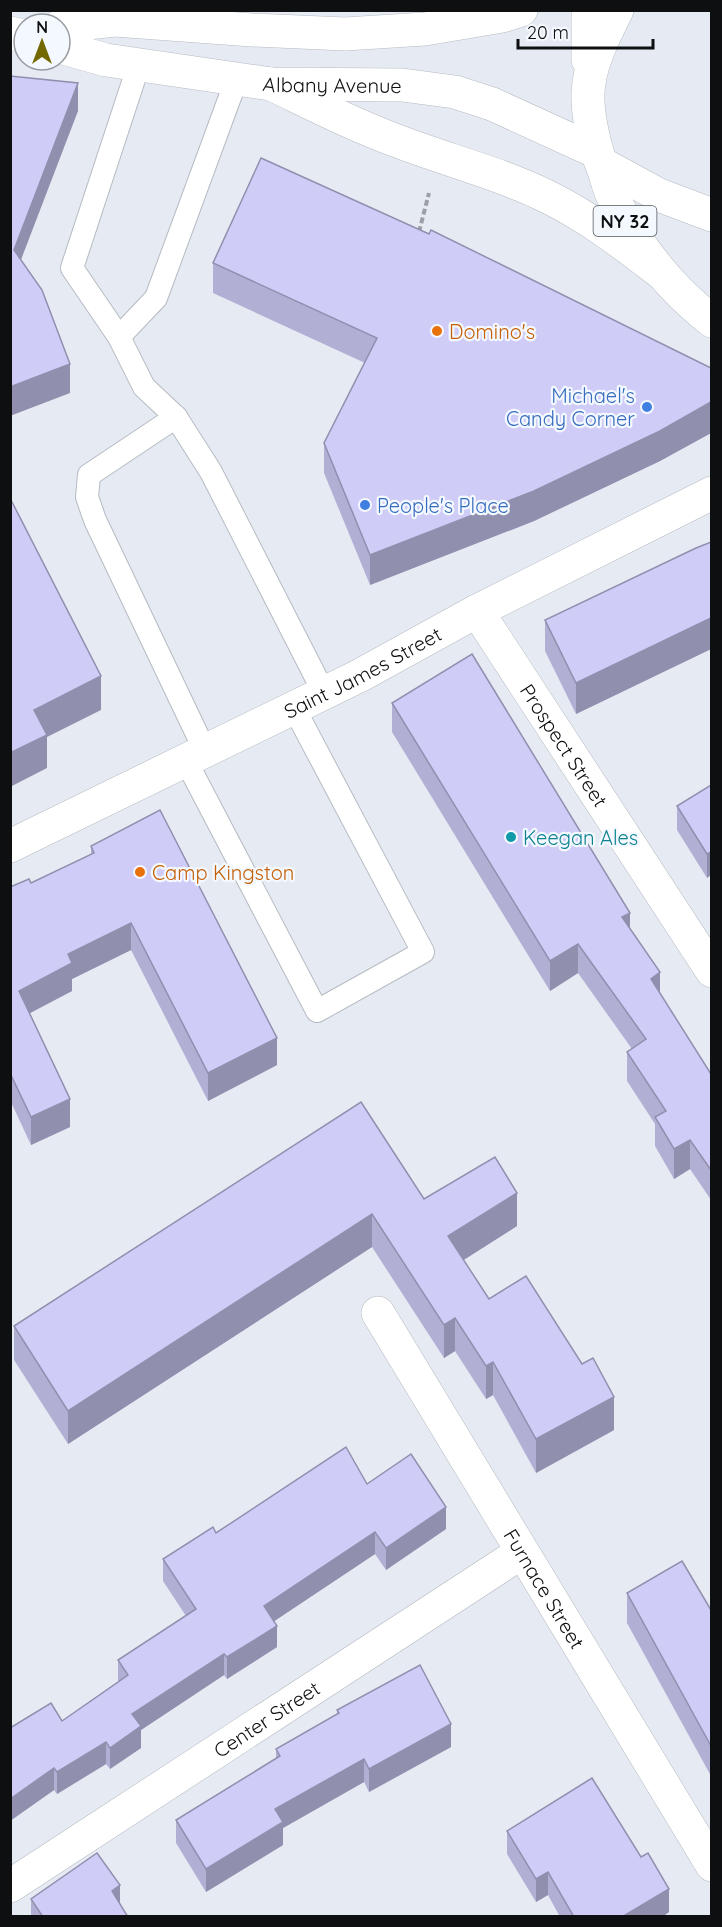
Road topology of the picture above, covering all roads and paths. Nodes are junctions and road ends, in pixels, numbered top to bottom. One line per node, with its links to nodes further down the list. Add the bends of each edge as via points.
1 (521, 10): 4 (main road, via 425,29 355,33 115,20)
2 (588, 10): 8 (main road)
3 (616, 10): 8 (main road, NY 32)
4 (72, 25)
5 (72, 50): 6 (main road, Albany Avenue)
6 (139, 64): 7 (main road, Albany Avenue); 16 (lane, via 72,268)
7 (237, 78): 9 (main road, Albany Avenue); 16 (lane, via 156,298)
8 (588, 83): 10 (main road, NY 32, via 591,125)
9 (271, 84): 10 (main road, Albany Avenue, via 402,84 455,92 492,104); 14 (main road, via 364,129 483,170 549,198 598,226)
10 (599, 158): 12 (main road, Albany Avenue, via 659,195); 14 (main road, NY 32, via 632,234)
11 (431, 184): 13 (path)
12 (711, 215)
13 (418, 234)
14 (660, 272): 15 (main road, NY 32)
15 (711, 321)
16 (119, 337): 17 (lane, via 144,387)
17 (176, 417): 20 (lane, via 211,472); 22 (lane, via 89,475 87,497)
18 (711, 493): 19 (main road, Saint James Street)
19 (477, 611): 20 (main road, Saint James Street); 24 (main road, Prospect Street)
20 (324, 693): 21 (main road, Saint James Street)
21 (294, 708): 22 (main road, Saint James Street); 22 (lane, via 423,952 317,1011)
22 (196, 756): 23 (main road, Saint James Street)
23 (10, 846)
24 (711, 971)
25 (378, 1313): 26 (main road, Furnace Street)
26 (522, 1552): 27 (main road, Furnace Street); 28 (main road, Center Street)
27 (711, 1865)
28 (10, 1887)

